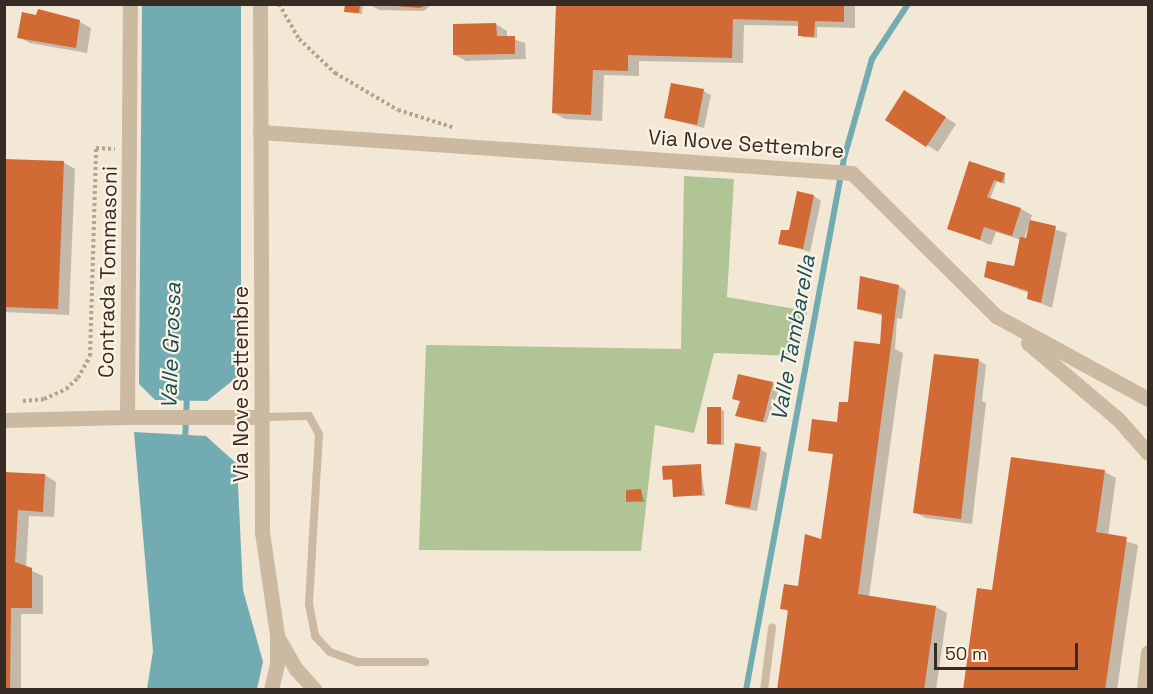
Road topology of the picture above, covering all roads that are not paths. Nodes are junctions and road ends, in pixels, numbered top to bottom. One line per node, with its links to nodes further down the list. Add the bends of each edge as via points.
1 (130, 4): 6 (street, Contrada Tommasoni)
2 (260, 4): 3 (street, Via Nove Settembre)
3 (260, 132): 4 (street, Via Nove Settembre, via 852,173); 7 (street, Via Nove Settembre)
4 (996, 316): 5 (street, Via Nove Settembre); 9 (street, via 1118,419)
5 (1149, 399)
6 (127, 417): 7 (street); 8 (street)
7 (263, 417): 11 (street, Via Nove Settembre, via 262,532); 13 (lane, via 309,416 319,434 309,603 315,636 330,652 358,662)
8 (4, 420)
9 (1149, 453)
10 (772, 628): 16 (lane)
11 (277, 635): 14 (street, via 277,664); 15 (street, via 296,669)
12 (1149, 652): 17 (street)
13 (425, 662)
14 (271, 690)
15 (315, 690)
16 (764, 690)
17 (1144, 690)

